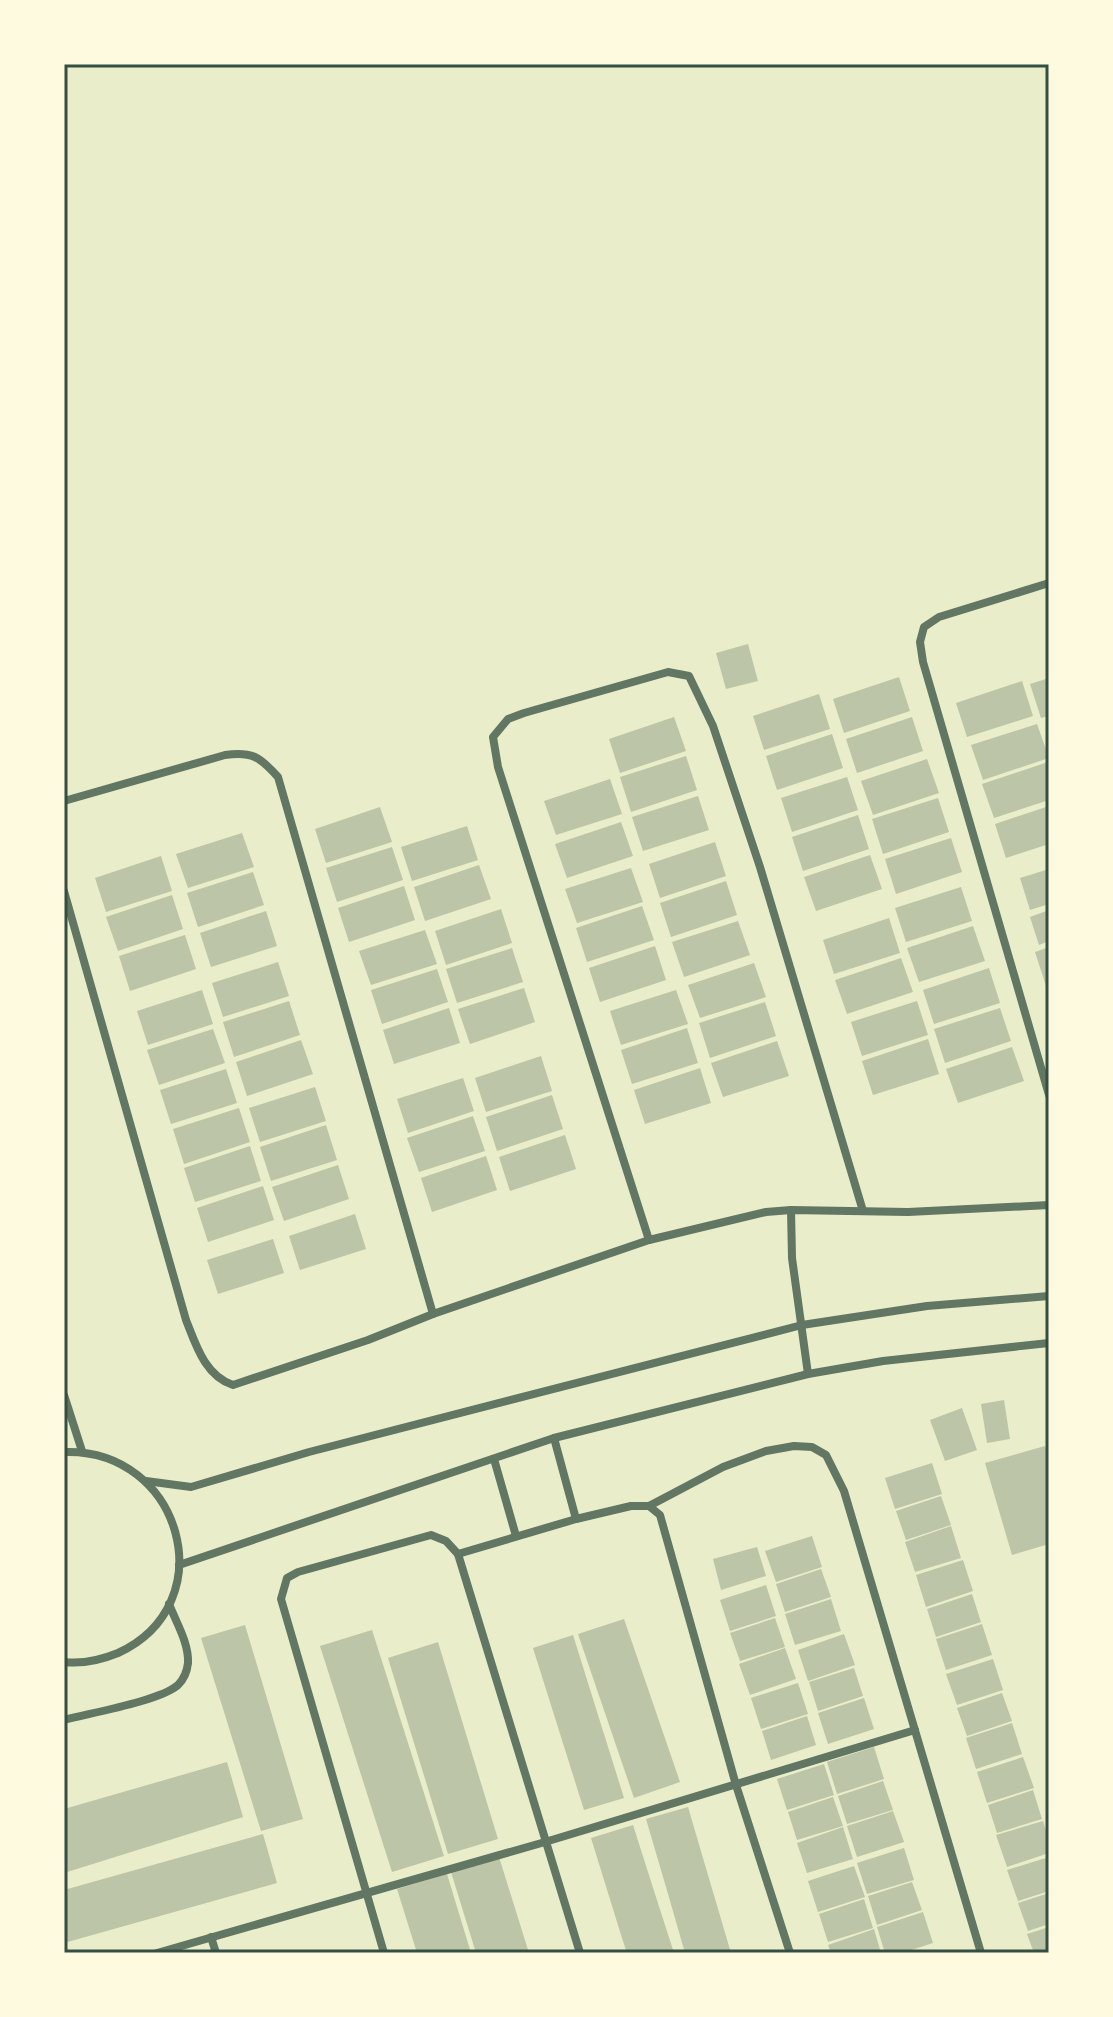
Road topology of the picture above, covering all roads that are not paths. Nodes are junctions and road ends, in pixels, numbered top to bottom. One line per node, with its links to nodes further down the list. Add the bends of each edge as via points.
1 (1049, 583): 4 (street, via 939,617 924,627 920,642)
2 (64, 801): 10 (street, via 244,752 264,761 278,777)
3 (64, 891): 10 (street, via 176,1288 199,1352 213,1373 233,1385)
4 (1049, 1095)
5 (1049, 1205): 7 (street)
6 (791, 1210): 7 (street); 8 (street); 11 (street)
7 (863, 1211): 8 (street, via 713,726 689,676 668,672 516,716 493,737 498,767)
8 (649, 1240): 10 (street)
9 (1049, 1296): 11 (street, via 927,1306)
10 (433, 1314)
11 (802, 1325): 13 (street); 19 (street, via 393,1429 191,1487)
12 (1049, 1343): 13 (street)
13 (808, 1374): 15 (street)
14 (64, 1395): 16 (street)
15 (554, 1438): 18 (street); 21 (street)
16 (82, 1451): 17 (street); 19 (street, via 116,1461)
17 (64, 1452)
18 (494, 1459): 22 (street); 24 (street)
19 (146, 1481): 24 (street, via 172,1519)
20 (649, 1506): 21 (street); 28 (street, via 766,1451 812,1447 826,1455 844,1491); 29 (street, via 660,1515)
21 (576, 1519): 22 (street)
22 (516, 1536): 23 (street)
23 (458, 1554): 30 (street); 31 (street, via 439,1537 420,1537 298,1572 283,1586 281,1599)
24 (179, 1565): 25 (street)
25 (169, 1604): 26 (street, via 128,1648 91,1661); 27 (street, via 188,1661 186,1675 176,1687)
26 (64, 1662)
27 (64, 1720)
28 (915, 1730): 29 (street); 38 (street)
29 (736, 1785): 30 (street); 37 (street)
30 (545, 1842): 31 (street); 36 (street)
31 (366, 1892): 32 (street); 35 (street)
32 (211, 1937): 33 (street); 34 (street)
33 (157, 1953)
34 (216, 1953)
35 (384, 1953)
36 (580, 1953)
37 (790, 1953)
38 (981, 1953)

